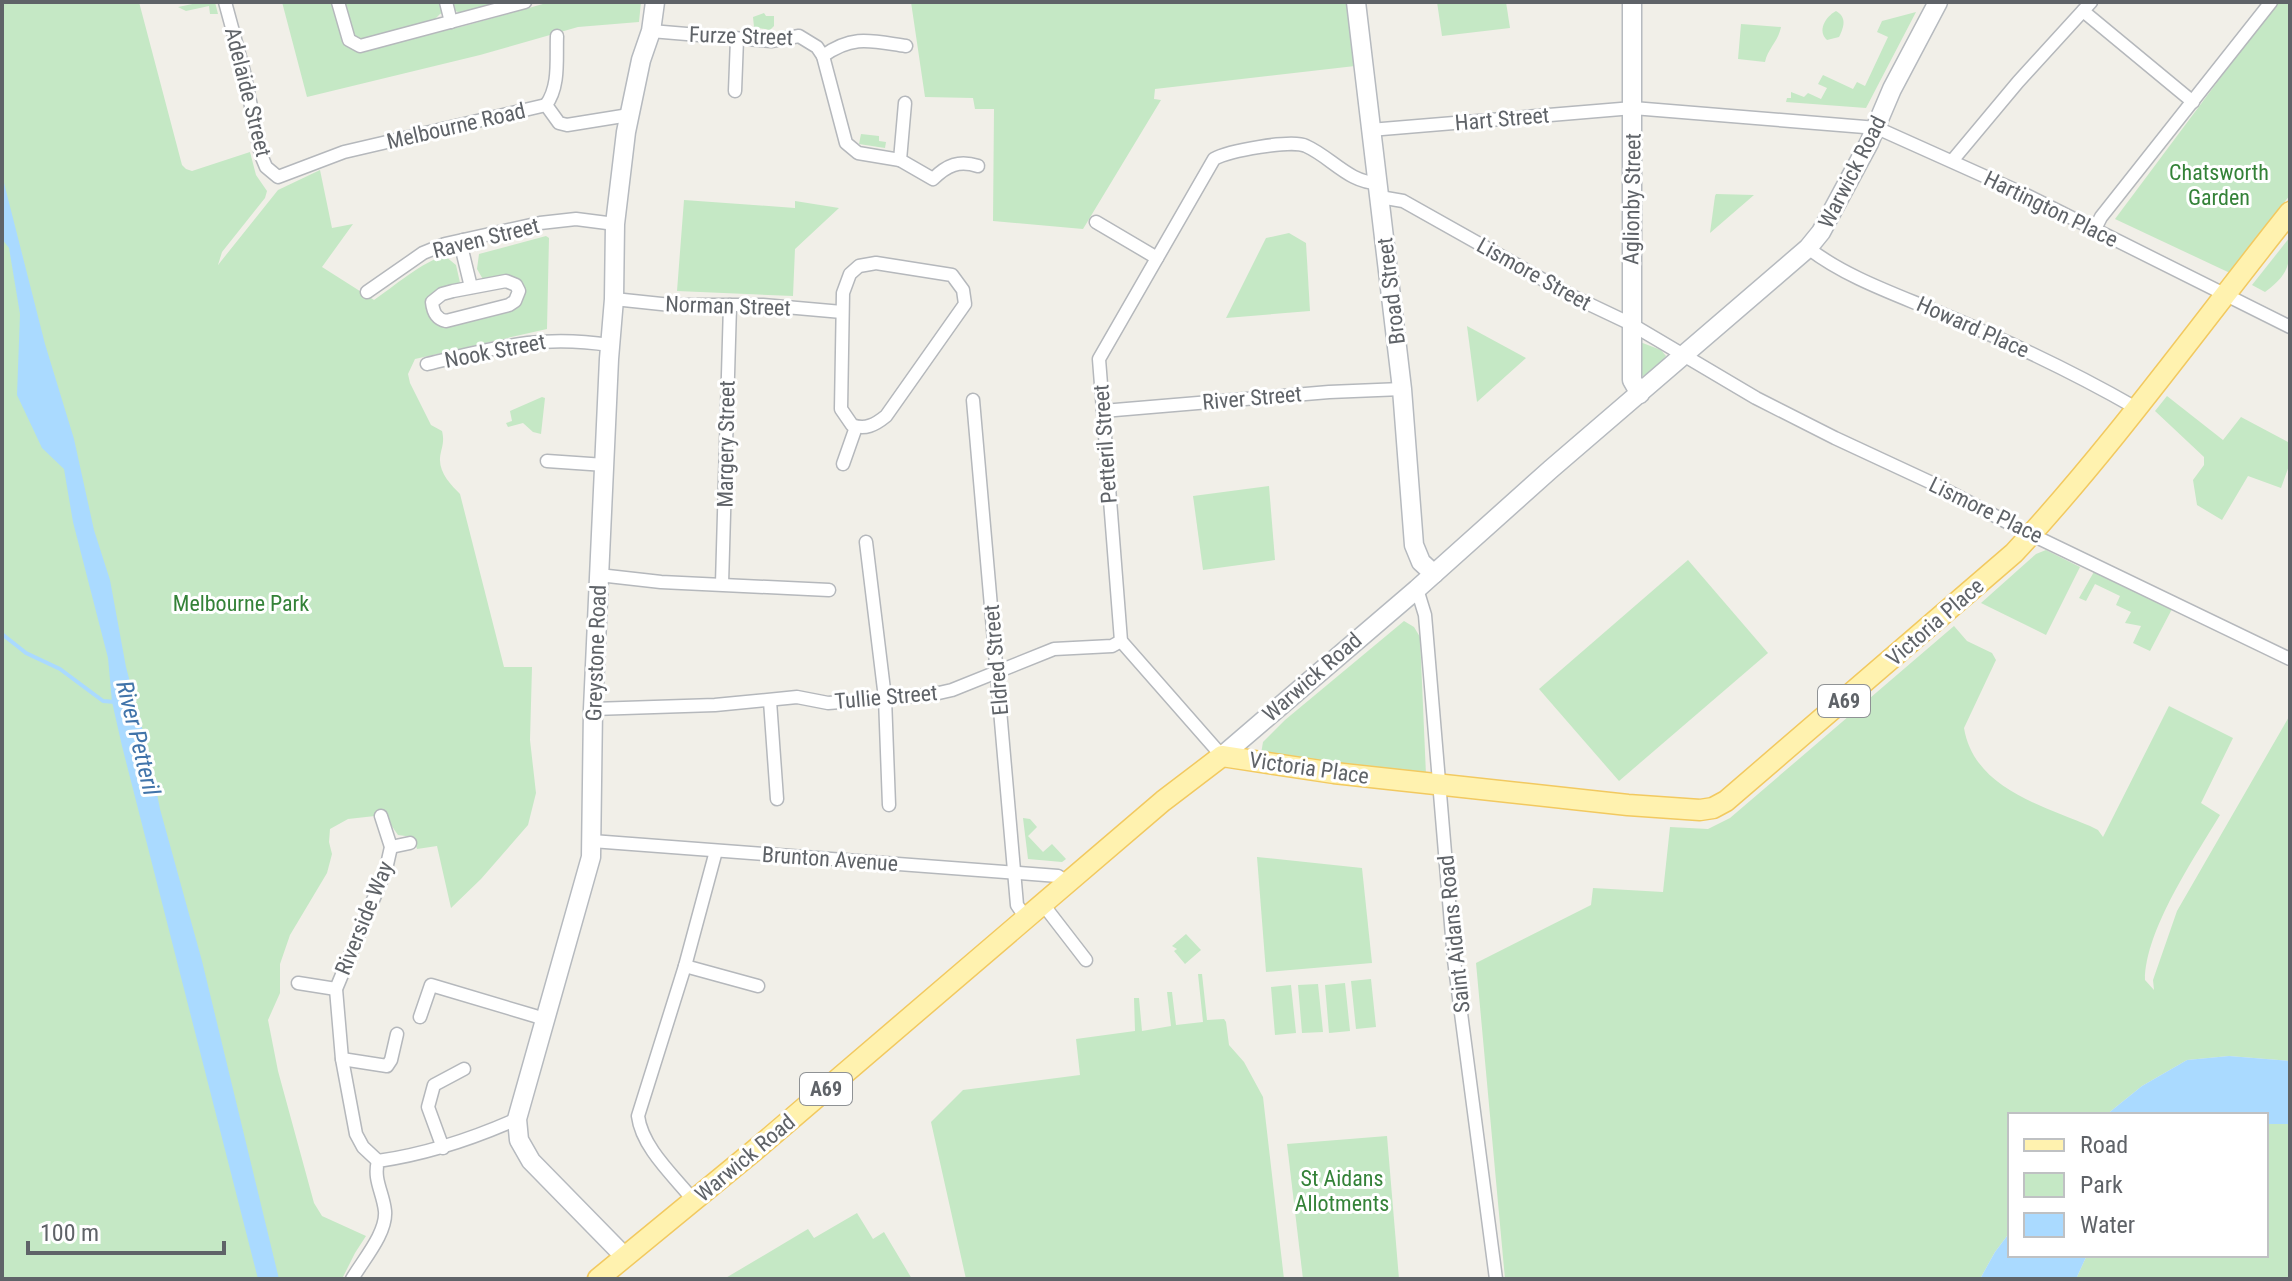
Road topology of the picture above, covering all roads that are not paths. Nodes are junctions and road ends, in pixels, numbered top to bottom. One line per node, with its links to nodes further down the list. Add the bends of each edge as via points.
1 (225, 2): 28 (street, Adelaide Street, via 261,155)
2 (338, 2): 11 (street, via 355,45)
3 (446, 2): 11 (street)
4 (525, 2): 11 (street)
5 (655, 2): 12 (street, Greystone Road)
6 (1356, 2): 24 (street, Broad Street)
7 (1632, 2): 21 (street, Aglionby Street)
8 (1938, 2): 23 (street, Warwick Road)
9 (2271, 2): 18 (street)
10 (2087, 6): 18 (street); 26 (street)
11 (451, 22)
12 (651, 31): 14 (street, Furze Street); 22 (street, Greystone Road)
13 (557, 36): 20 (street, via 556,79)
14 (737, 39): 16 (street, Furze Street, via 799,36); 17 (street)
15 (906, 46): 16 (street, Furze Street, via 856,40)
16 (823, 56): 25 (street, Furze Street, via 846,143 858,153)
17 (735, 91)
18 (2193, 102): 33 (street)
19 (905, 103): 25 (street)
20 (546, 105): 22 (street, Melbourne Road, via 559,123 567,125); 28 (street, Melbourne Road, via 344,152)
21 (1633, 108): 23 (street, Hart Street); 24 (street, Hart Street); 43 (street, Aglionby Street)
22 (629, 115): 32 (street, Greystone Road)
23 (1877, 128): 26 (street, Hartington Place); 35 (street, Warwick Road)
24 (1370, 130): 29 (street, Broad Street)
25 (900, 160): 27 (street, via 931,185 952,164)
26 (1952, 161): 33 (street, Hartington Place)
27 (978, 166)
28 (278, 177)
29 (1379, 190): 36 (street, Petteril Street, via 1300,144 1226,152 1214,159); 43 (street, Lismore Street); 48 (street, Broad Street)
30 (2290, 212): 39 (main road, Victoria Place / A69)
31 (1096, 222): 36 (street)
32 (615, 224): 34 (street, Raven Street, via 576,219); 40 (street, Greystone Road)
33 (2095, 229): 39 (street, Hartington Place)
34 (463, 240): 37 (street); 38 (street, Raven Street, via 423,253)
35 (1808, 248): 46 (street, Warwick Road); 51 (street, Howard Place, via 1873,284 2017,345)
36 (1157, 258): 52 (street, Petteril Street, via 1099,359)
37 (471, 287): 37 (street, via 435,298 437,317 446,321 509,305 519,291 506,281)
38 (367, 292)
39 (2223, 295): 44 (street, Hartington Place); 51 (main road, Victoria Place / A69)
40 (614, 299): 41 (street, Norman Street); 45 (street, Greystone Road)
41 (730, 305): 42 (street, Norman Street); 61 (street, Margery Street)
42 (842, 312): 53 (street, via 841,409); 53 (street, via 850,274 876,263 952,275 965,297 948,330 886,416)
43 (1631, 324): 46 (street, Lismore Street); 49 (street, Aglionby Street, via 1632,380)
44 (2290, 327)
45 (610, 345): 47 (street, Nook Street, via 524,341); 56 (street, Greystone Road)
46 (1686, 356): 49 (street, Warwick Road); 57 (street, Lismore Place, via 1756,398)
47 (427, 364)
48 (1402, 389): 52 (street, River Street); 59 (street, Broad Street, via 1414,545)
49 (1640, 394): 59 (street, Warwick Road)
50 (973, 400): 66 (street, Eldred Street)
51 (2136, 408): 57 (main road, Victoria Place / A69)
52 (1103, 411): 64 (street, Petteril Street)
53 (856, 427): 55 (street)
54 (547, 461): 56 (street)
55 (843, 464)
56 (605, 465): 60 (street, Greystone Road)
57 (2032, 534): 65 (street, Lismore Place); 71 (main road, Victoria Place / A69, via 1890,662 1713,808 1648,807)
58 (866, 542): 67 (street)
59 (1434, 574): 62 (street, Warwick Road)
60 (599, 575): 61 (street); 69 (street, Greystone Road)
61 (722, 584): 63 (street)
62 (1417, 589): 70 (street, Warwick Road); 71 (street, Saint Aidans Road, via 1425,615)
63 (829, 590)
64 (1121, 641): 66 (street, Tullie Street, via 1054,649); 70 (street)
65 (2290, 659)
66 (997, 670): 67 (street, Tullie Street, via 941,693); 79 (street, Eldred Street)
67 (885, 698): 68 (street, Tullie Street); 73 (street)
68 (770, 701): 69 (street, Tullie Street); 72 (street)
69 (593, 709): 75 (street, Greystone Road)
70 (1222, 756): 71 (main road, Victoria Place / A69); 80 (main road, Warwick Road / A69)
71 (1440, 785): 100 (street, Saint Aidans Road, via 1454,960)
72 (777, 799)
73 (889, 805)
74 (381, 816): 77 (street, Riverside Way)
75 (592, 841): 78 (street, Brunton Avenue); 89 (street, Greystone Road)
76 (410, 843): 77 (street, Riverside Way)
77 (391, 847): 87 (street, Riverside Way)
78 (716, 851): 79 (street, Brunton Avenue); 84 (street)
79 (1014, 874): 80 (street, Brunton Avenue, via 1058,876); 82 (street, Eldred Street, via 1017,905)
80 (1067, 882): 81 (main road, Warwick Road / A69)
81 (1042, 903): 82 (main road, Warwick Road / A69); 83 (street)
82 (1026, 918): 96 (main road, Warwick Road / A69)
83 (1086, 960)
84 (685, 966): 86 (street); 96 (street, via 638,1116 646,1141)
85 (298, 983): 87 (street, Riverside Way)
86 (758, 986)
87 (336, 989): 91 (street, Riverside Way)
88 (420, 1017): 89 (street, via 431,985)
89 (547, 1021): 93 (street, Greystone Road)
90 (397, 1034): 91 (street, via 387,1066)
91 (342, 1059): 95 (street, Riverside Way, via 356,1134)
92 (464, 1069): 94 (street, via 434,1085 428,1107)
93 (517, 1119): 94 (street); 97 (street, via 519,1140 531,1161)
94 (443, 1148): 95 (street)
95 (378, 1161): 98 (street, Riverside Way, via 375,1178 385,1219)
96 (694, 1201): 97 (main road, Warwick Road / A69)
97 (625, 1257): 99 (main road, Warwick Road / A69)
98 (352, 1279)
99 (598, 1279)
100 (1496, 1279)

